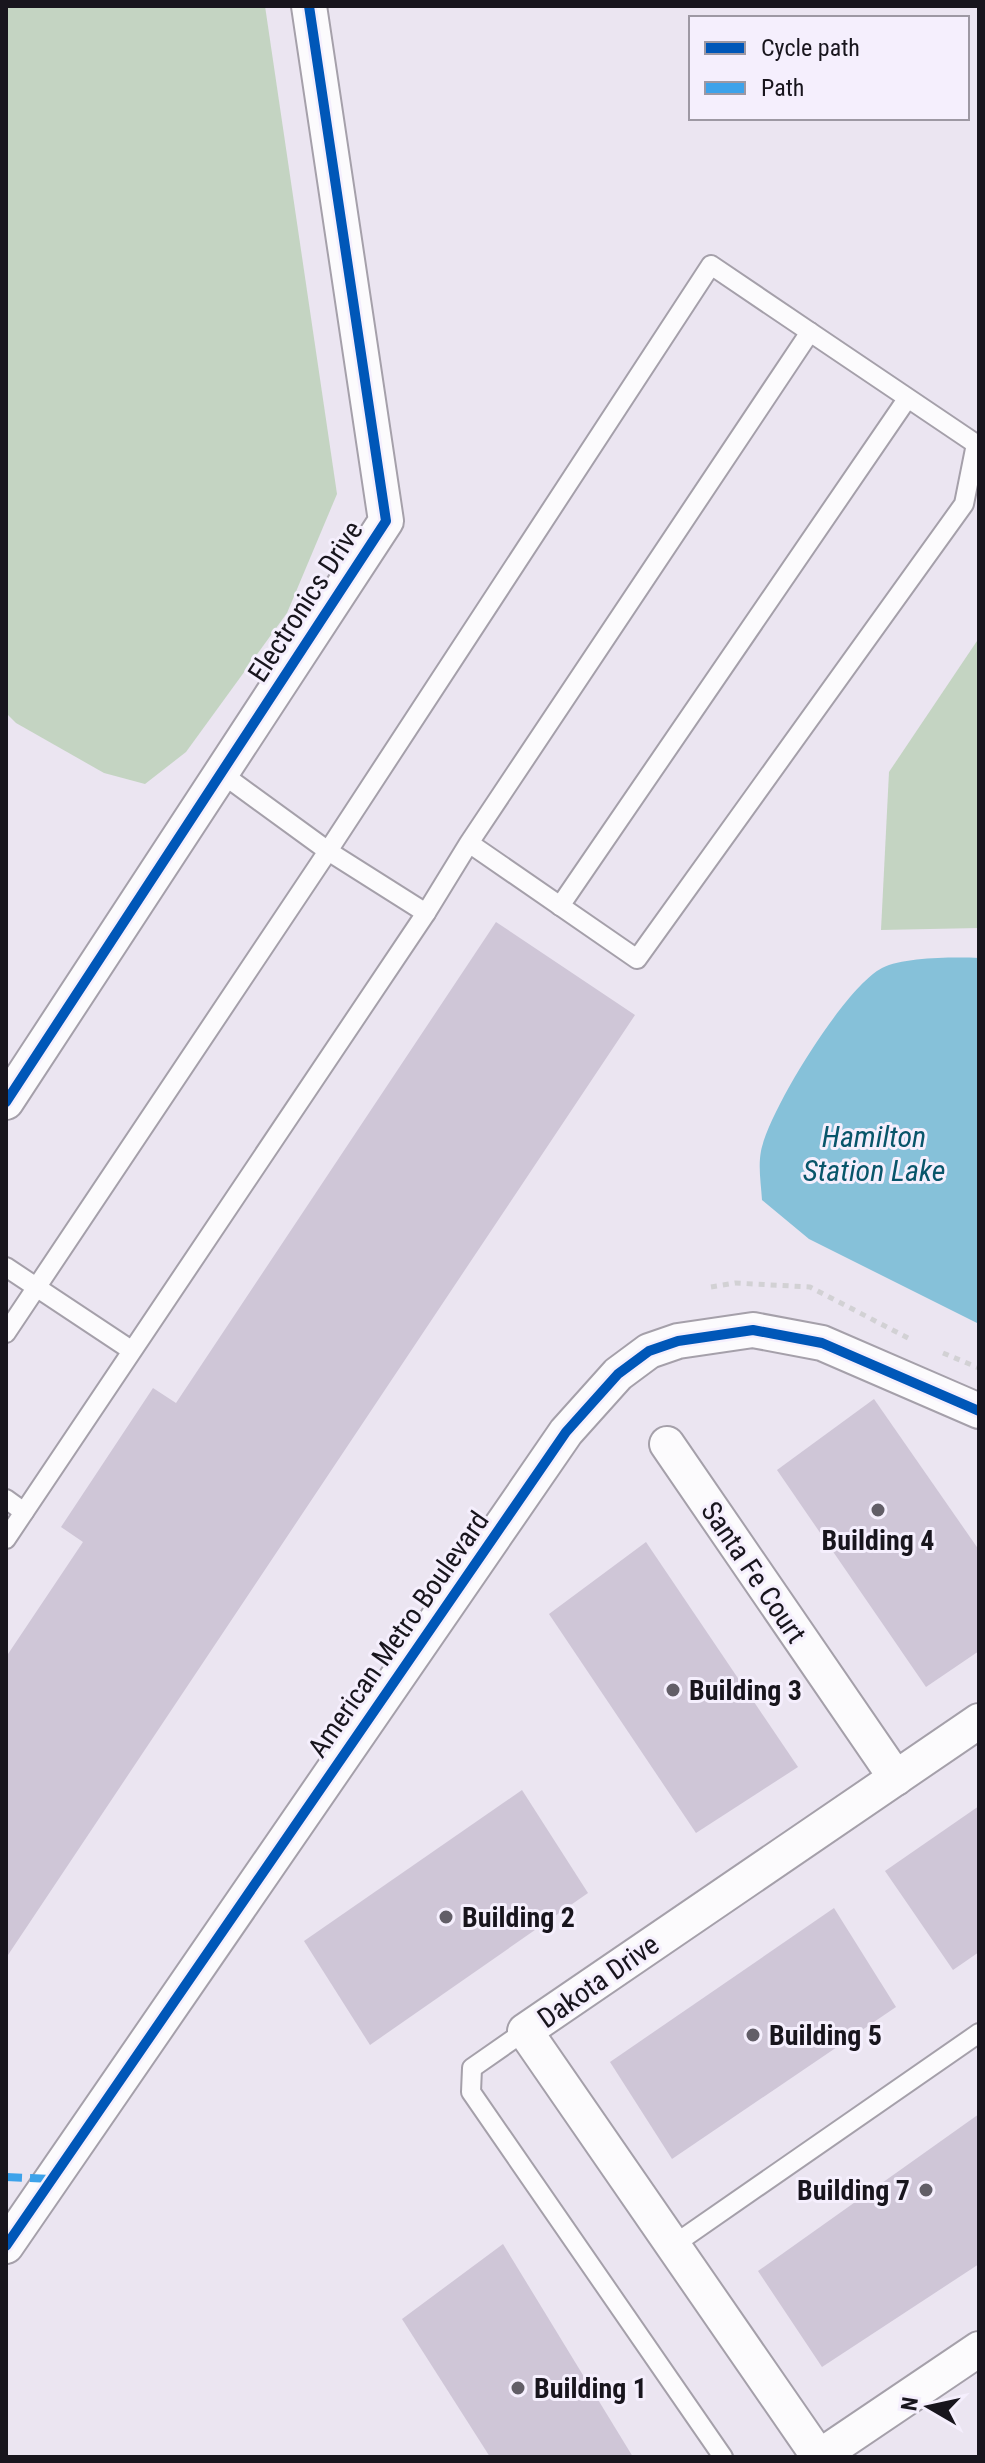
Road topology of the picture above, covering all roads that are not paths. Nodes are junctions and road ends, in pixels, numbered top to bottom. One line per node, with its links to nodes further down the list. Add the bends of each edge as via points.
1 (309, 6): 4 (street, Electronics Drive, via 386,521)
2 (810, 332): 3 (lane); 5 (lane); 6 (lane, via 711,265)
3 (907, 399): 7 (lane); 7 (lane, via 976,444 964,504 637,959)
4 (221, 773): 6 (lane); 9 (street, Electronics Drive)
5 (469, 843): 7 (lane); 8 (lane)
6 (328, 851): 8 (lane); 11 (lane)
7 (560, 906)
8 (426, 913): 13 (lane)
9 (6, 1102)
10 (6, 1267): 11 (lane)
11 (36, 1287): 12 (lane); 13 (lane)
12 (6, 1333)
13 (131, 1350): 17 (lane)
14 (979, 1411): 23 (street, American Metro Boulevard, via 822,1343 753,1330 678,1341 649,1351 618,1374 566,1432)
15 (667, 1444): 20 (street, Santa Fe Court)
16 (6, 1499): 17 (lane)
17 (24, 1512): 18 (lane)
18 (6, 1539)
19 (979, 1721): 20 (street, Dakota Drive)
20 (896, 1778): 21 (street, Dakota Drive)
21 (525, 2031): 24 (street, Dakota Drive); 26 (lane, via 472,2068 471,2092)
22 (979, 2033): 24 (lane)
23 (6, 2246)
24 (672, 2246): 27 (street, Dakota Drive)
25 (979, 2349): 27 (street)
26 (723, 2457)
27 (819, 2457)

